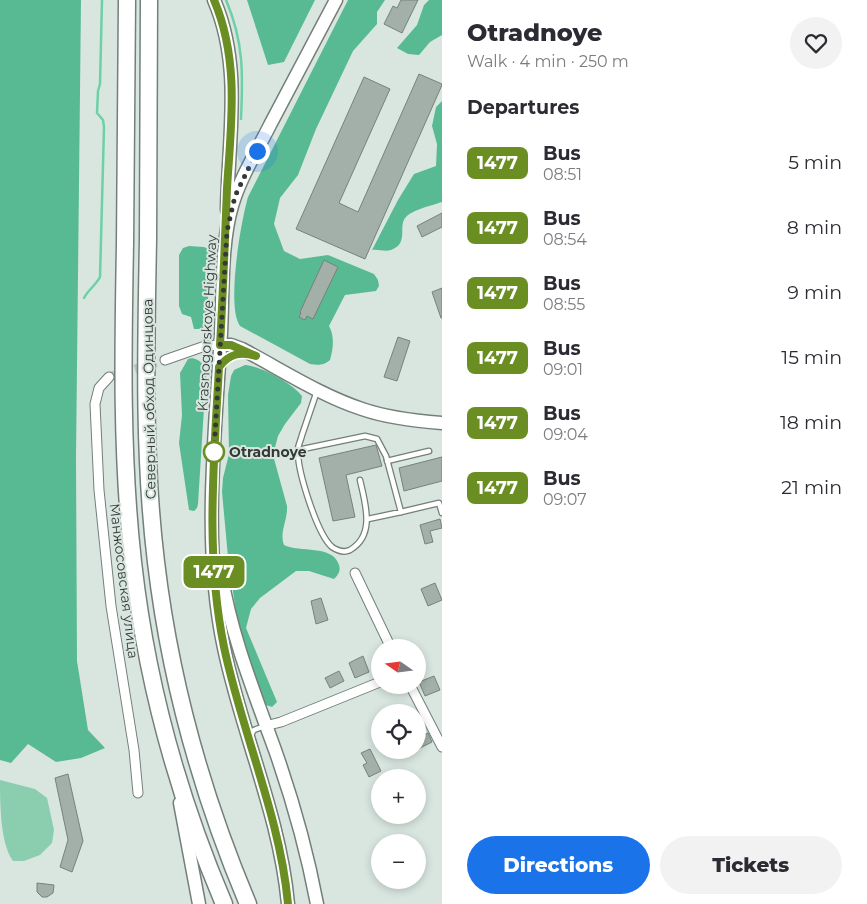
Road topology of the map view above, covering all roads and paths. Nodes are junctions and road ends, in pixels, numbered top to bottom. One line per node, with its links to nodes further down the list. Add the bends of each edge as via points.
1 (127, 0): 28 (highway, Северный обход Одинцова, via 126,490 138,601)
2 (150, 0): 32 (highway, Северный обход Одинцова, via 146,417 156,561 174,670 192,742 224,844)
3 (214, 0): 5 (main road, via 226,33 232,76)
4 (336, 0): 5 (main road, Krasnogorskoye Highway, via 242,180 232,208)
5 (226, 242): 6 (main road, Krasnogorskoye Highway)
6 (220, 345): 7 (main road, via 231,345); 8 (street, via 205,346); 9 (main road, Krasnogorskoye Highway)
7 (256, 356): 9 (main road, via 236,354 224,360); 11 (main road)
8 (165, 360)
9 (219, 367): 16 (main road, Krasnogorskoye Highway)
10 (109, 377): 29 (street, Манжосовская улица, via 99,388 95,404 99,490 111,606)
11 (318, 390): 12 (main road, via 386,416); 13 (lane)
12 (442, 422)
13 (298, 450): 15 (lane, via 365,436 377,439); 20 (lane, via 308,497 332,546 346,552 356,547)
14 (429, 451): 15 (lane)
15 (387, 461): 18 (lane)
16 (214, 463): 25 (main road, via 224,590 245,670); 26 (main road, via 213,564 219,618)
17 (360, 480): 20 (lane)
18 (401, 512): 19 (lane, via 439,503); 20 (lane)
19 (442, 513)
20 (368, 519)
21 (355, 573): 22 (street)
22 (387, 639)
23 (371, 686): 25 (street)
24 (415, 694): 27 (street)
25 (265, 726): 26 (lane, via 254,730); 34 (main road, via 299,824)
26 (248, 740): 33 (main road, via 278,844)
27 (442, 747)
28 (170, 748): 30 (main road); 31 (highway, Северный обход Одинцова, via 202,852)
29 (138, 792)
30 (199, 904)
31 (224, 904)
32 (248, 904)
33 (288, 904)
34 (317, 904)

